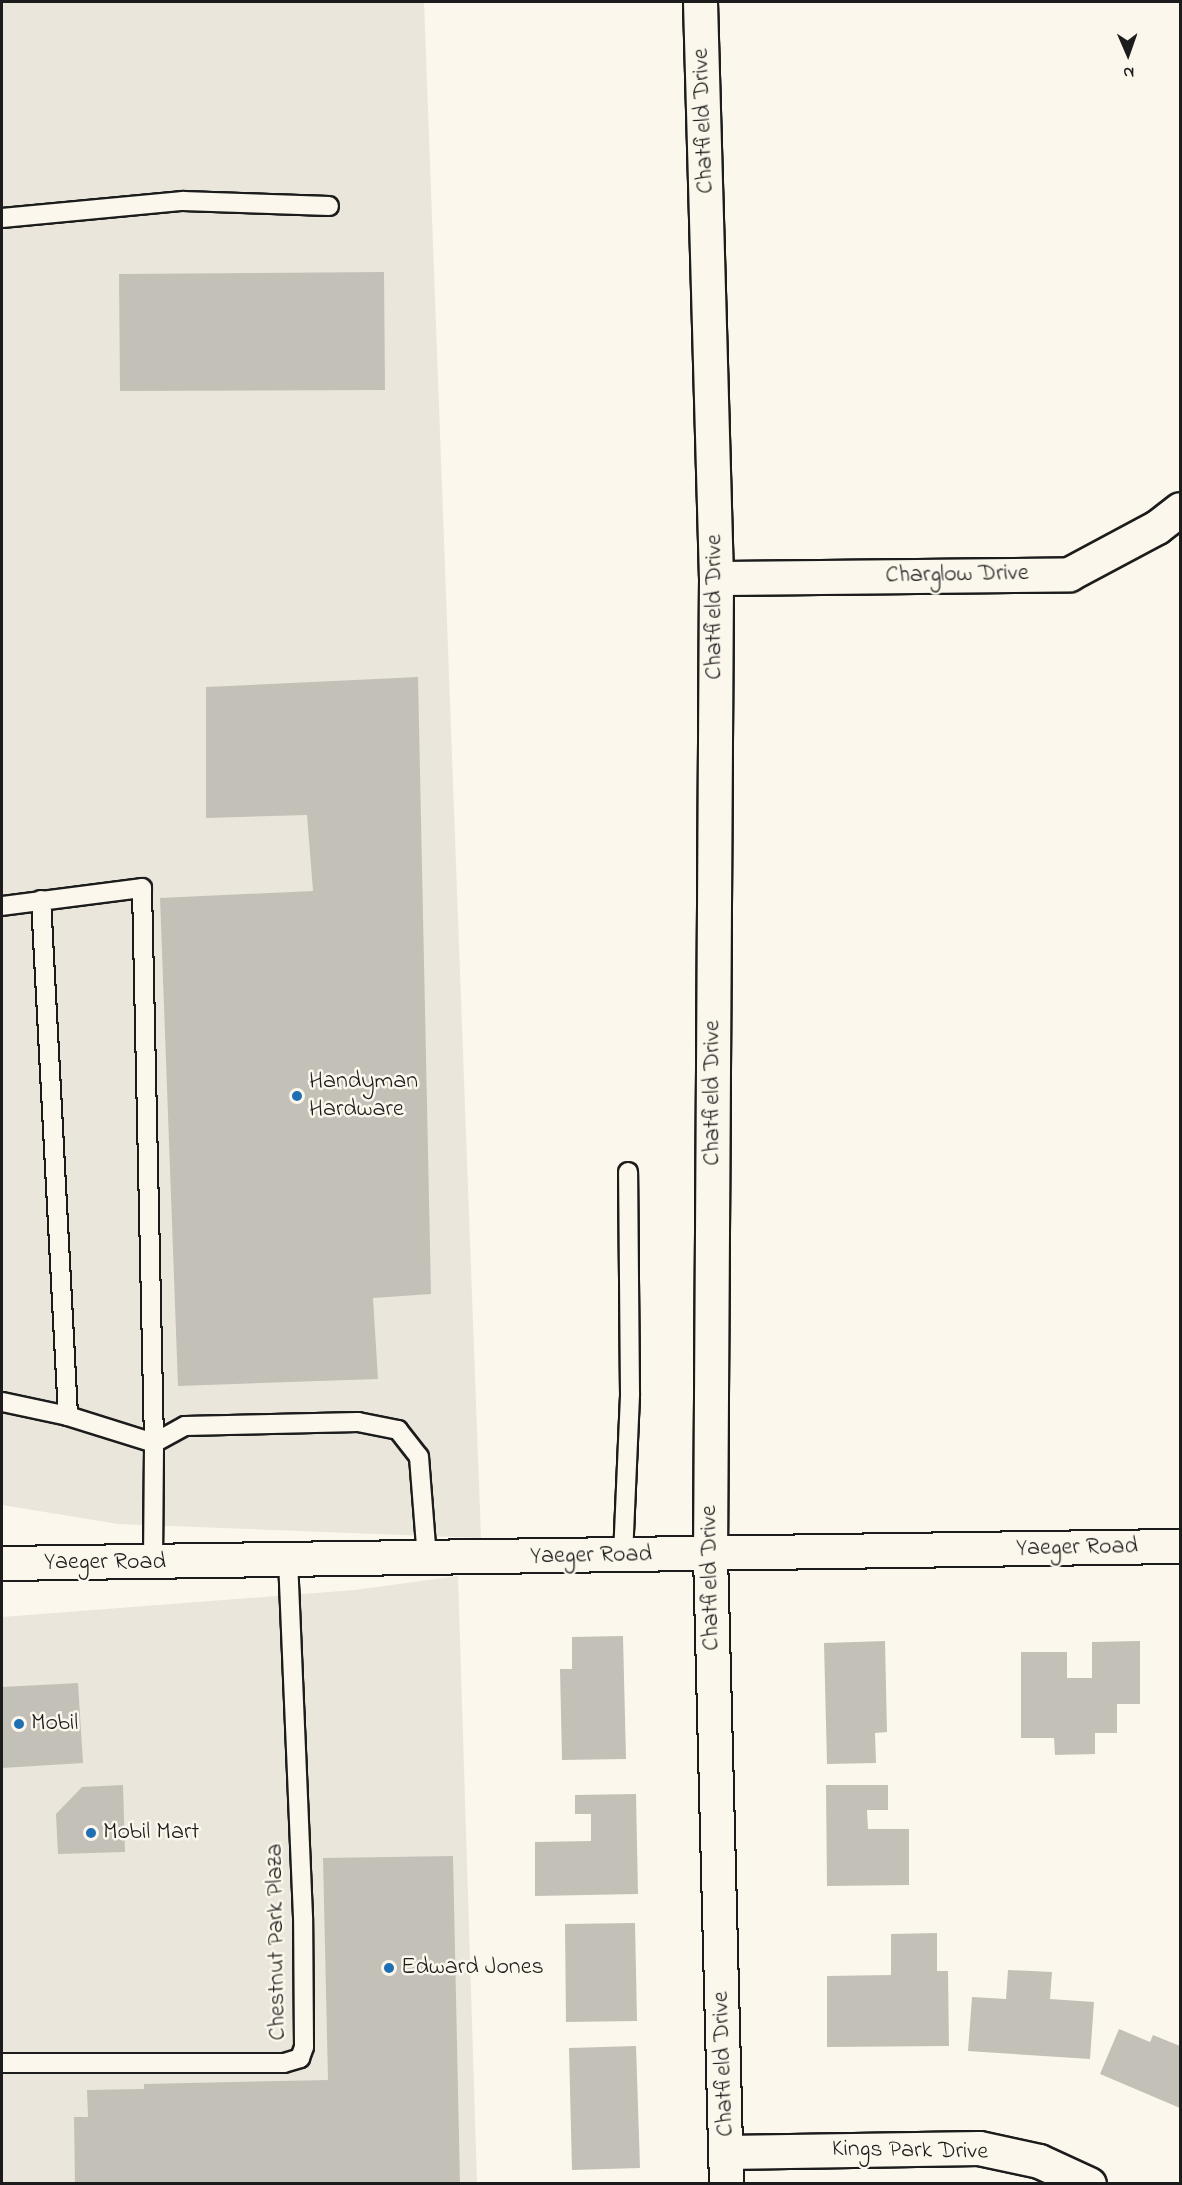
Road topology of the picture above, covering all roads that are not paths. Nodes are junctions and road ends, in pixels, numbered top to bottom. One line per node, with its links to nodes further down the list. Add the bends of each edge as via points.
1 (700, 2): 5 (street, Chatfield Drive)
2 (329, 206): 3 (lane, via 183,201)
3 (2, 218)
4 (1180, 509): 5 (street, Charglow Drive, via 1157,527 1069,574)
5 (716, 578): 13 (street, Chatfield Drive)
6 (41, 900): 7 (lane); 10 (lane); 11 (lane, via 142,888)
7 (2, 906)
8 (628, 1172): 14 (lane, via 630,1393)
9 (2, 1402): 10 (lane)
10 (68, 1416): 11 (lane)
11 (154, 1443): 15 (lane, via 185,1426 358,1422 398,1430 419,1457); 16 (lane)
12 (1180, 1546): 13 (street, Yaeger Road)
13 (710, 1554): 14 (street, Yaeger Road); 20 (street, Chatfield Drive)
14 (623, 1556): 15 (street, Yaeger Road)
15 (427, 1559): 17 (street, Yaeger Road)
16 (153, 1562): 17 (street, Yaeger Road); 18 (street, Yaeger Road)
17 (288, 1562): 19 (lane, Chestnut Park Plaza, via 303,1917 304,2047 300,2058 284,2063)
18 (2, 1563)
19 (2, 2062)
20 (726, 2152): 21 (street, Chatfield Drive); 22 (street, Kings Park Drive, via 979,2148 1039,2161)
21 (726, 2184)
22 (1089, 2184)

